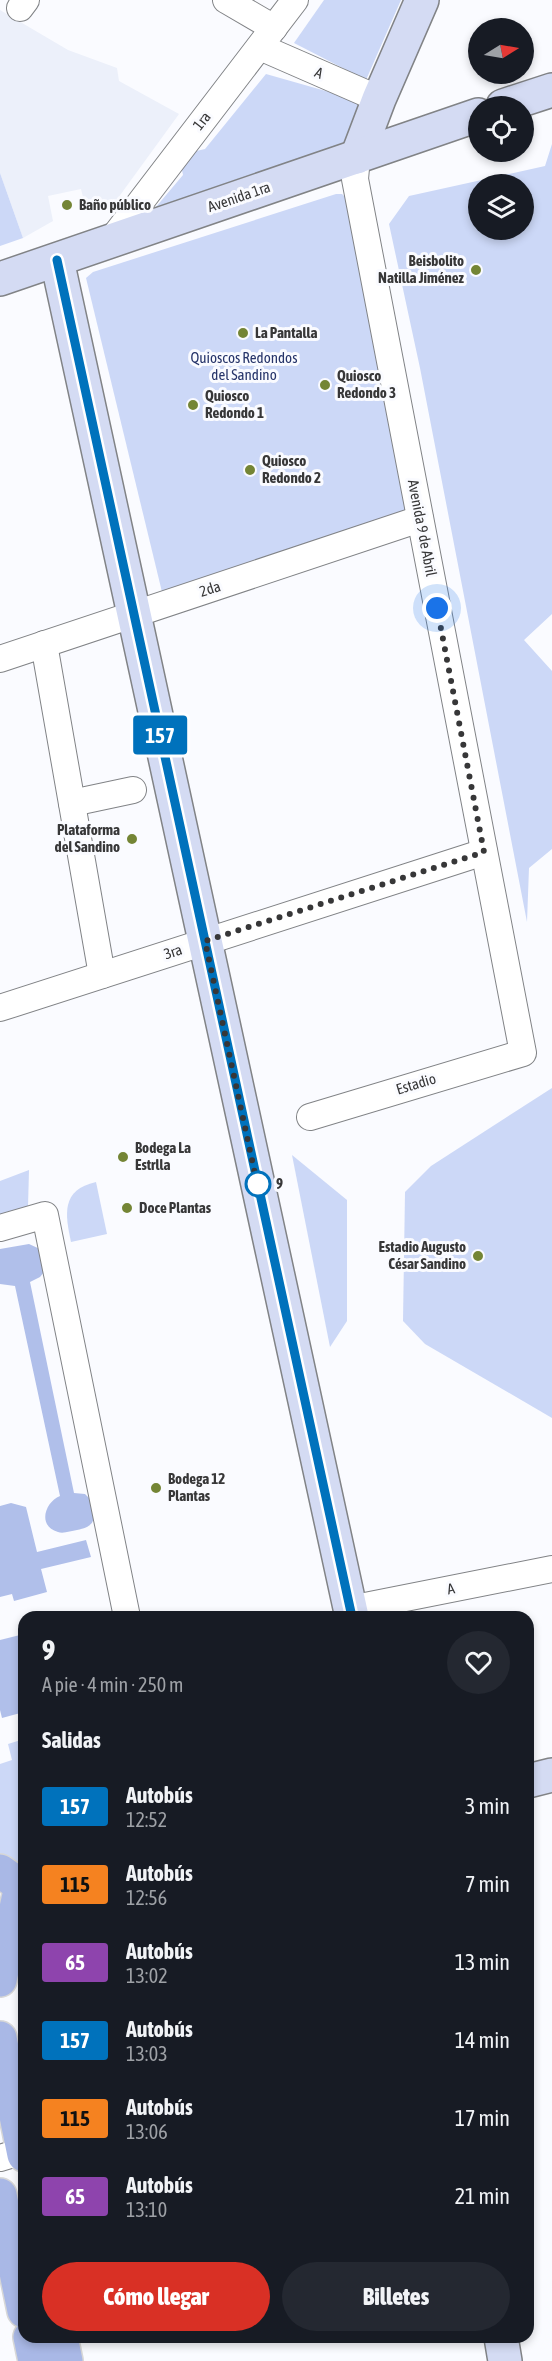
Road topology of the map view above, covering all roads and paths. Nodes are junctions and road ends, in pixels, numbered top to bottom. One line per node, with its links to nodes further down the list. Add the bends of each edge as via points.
1 (226, 0): 4 (street, A)
2 (295, 0): 4 (street, 1ra)
3 (422, 0): 7 (street)
4 (267, 38): 7 (street, A); 13 (street, 1ra)
5 (552, 90): 6 (street)
6 (534, 96)
7 (379, 99): 12 (street)
8 (552, 112): 9 (street)
9 (534, 118)
10 (468, 119): 12 (street, Avenida 1ra)
11 (468, 140): 12 (street, Avenida 1ra)
12 (356, 168): 13 (street, Avenida 1ra); 14 (street, Avenida 1ra); 17 (street, Avenida 9 de Abril)
13 (110, 242): 14 (street, Avenida 1ra)
14 (59, 270): 15 (street, Avenida 1ra); 16 (street, Avenida 1ra); 18 (street)
15 (0, 279)
16 (0, 300)
17 (420, 519): 18 (street, 2da); 23 (street, Avenida 9 de Abril)
18 (134, 614): 19 (street, 2da); 24 (street)
19 (44, 645): 20 (street, 2da); 22 (street)
20 (0, 659)
21 (133, 790): 22 (street)
22 (72, 803): 25 (street)
23 (484, 852): 24 (street, 3ra); 27 (street, Avenida 9 de Abril)
24 (205, 941): 25 (street, 3ra); 32 (street)
25 (102, 975): 26 (street, 3ra)
26 (0, 1008)
27 (522, 1053): 28 (street, Estadio)
28 (310, 1117)
29 (0, 1228): 31 (street, via 45,1215)
30 (552, 1569): 33 (street, A)
31 (126, 1611)
32 (351, 1611)
33 (360, 1611)
34 (552, 1775): 35 (street)
35 (534, 1780)
36 (11, 1883): 37 (main road)
37 (0, 1980)
38 (0, 2038): 39 (main road)
39 (16, 2155)
40 (0, 2195): 41 (main road)
41 (18, 2282)
42 (31, 2343): 45 (main road)
43 (62, 2343): 46 (main road)
44 (502, 2343): 47 (street)
45 (34, 2361)
46 (66, 2361)
47 (506, 2361)

